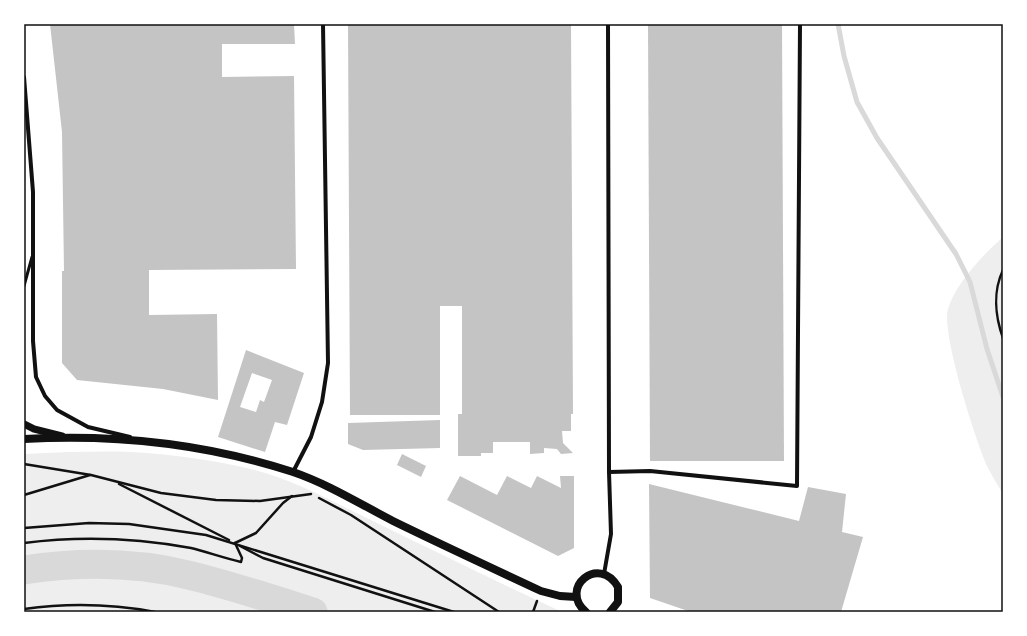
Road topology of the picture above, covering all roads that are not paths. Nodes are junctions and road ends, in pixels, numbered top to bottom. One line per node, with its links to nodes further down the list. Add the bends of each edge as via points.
1 (323, 24): 11 (street, via 328,363 320,409 311,437)
2 (608, 24): 12 (street)
3 (800, 24): 12 (street, via 798,486 650,471)
4 (24, 76): 5 (street, via 33,192)
5 (34, 251): 6 (lane); 10 (street, via 33,341 36,376 45,396 58,410 88,427)
6 (24, 286)
7 (24, 424): 8 (street)
8 (68, 438): 9 (main road); 10 (main road)
9 (24, 439)
10 (150, 442): 11 (main road, via 199,449)
11 (293, 472): 14 (main road, via 322,483 392,520 541,591)
12 (609, 472): 13 (street, via 611,534)
13 (604, 574): 14 (main road, via 592,574 581,580); 15 (main road, via 612,578 618,587 619,597)
14 (576, 598): 16 (main road)
15 (612, 611)
16 (586, 612)

